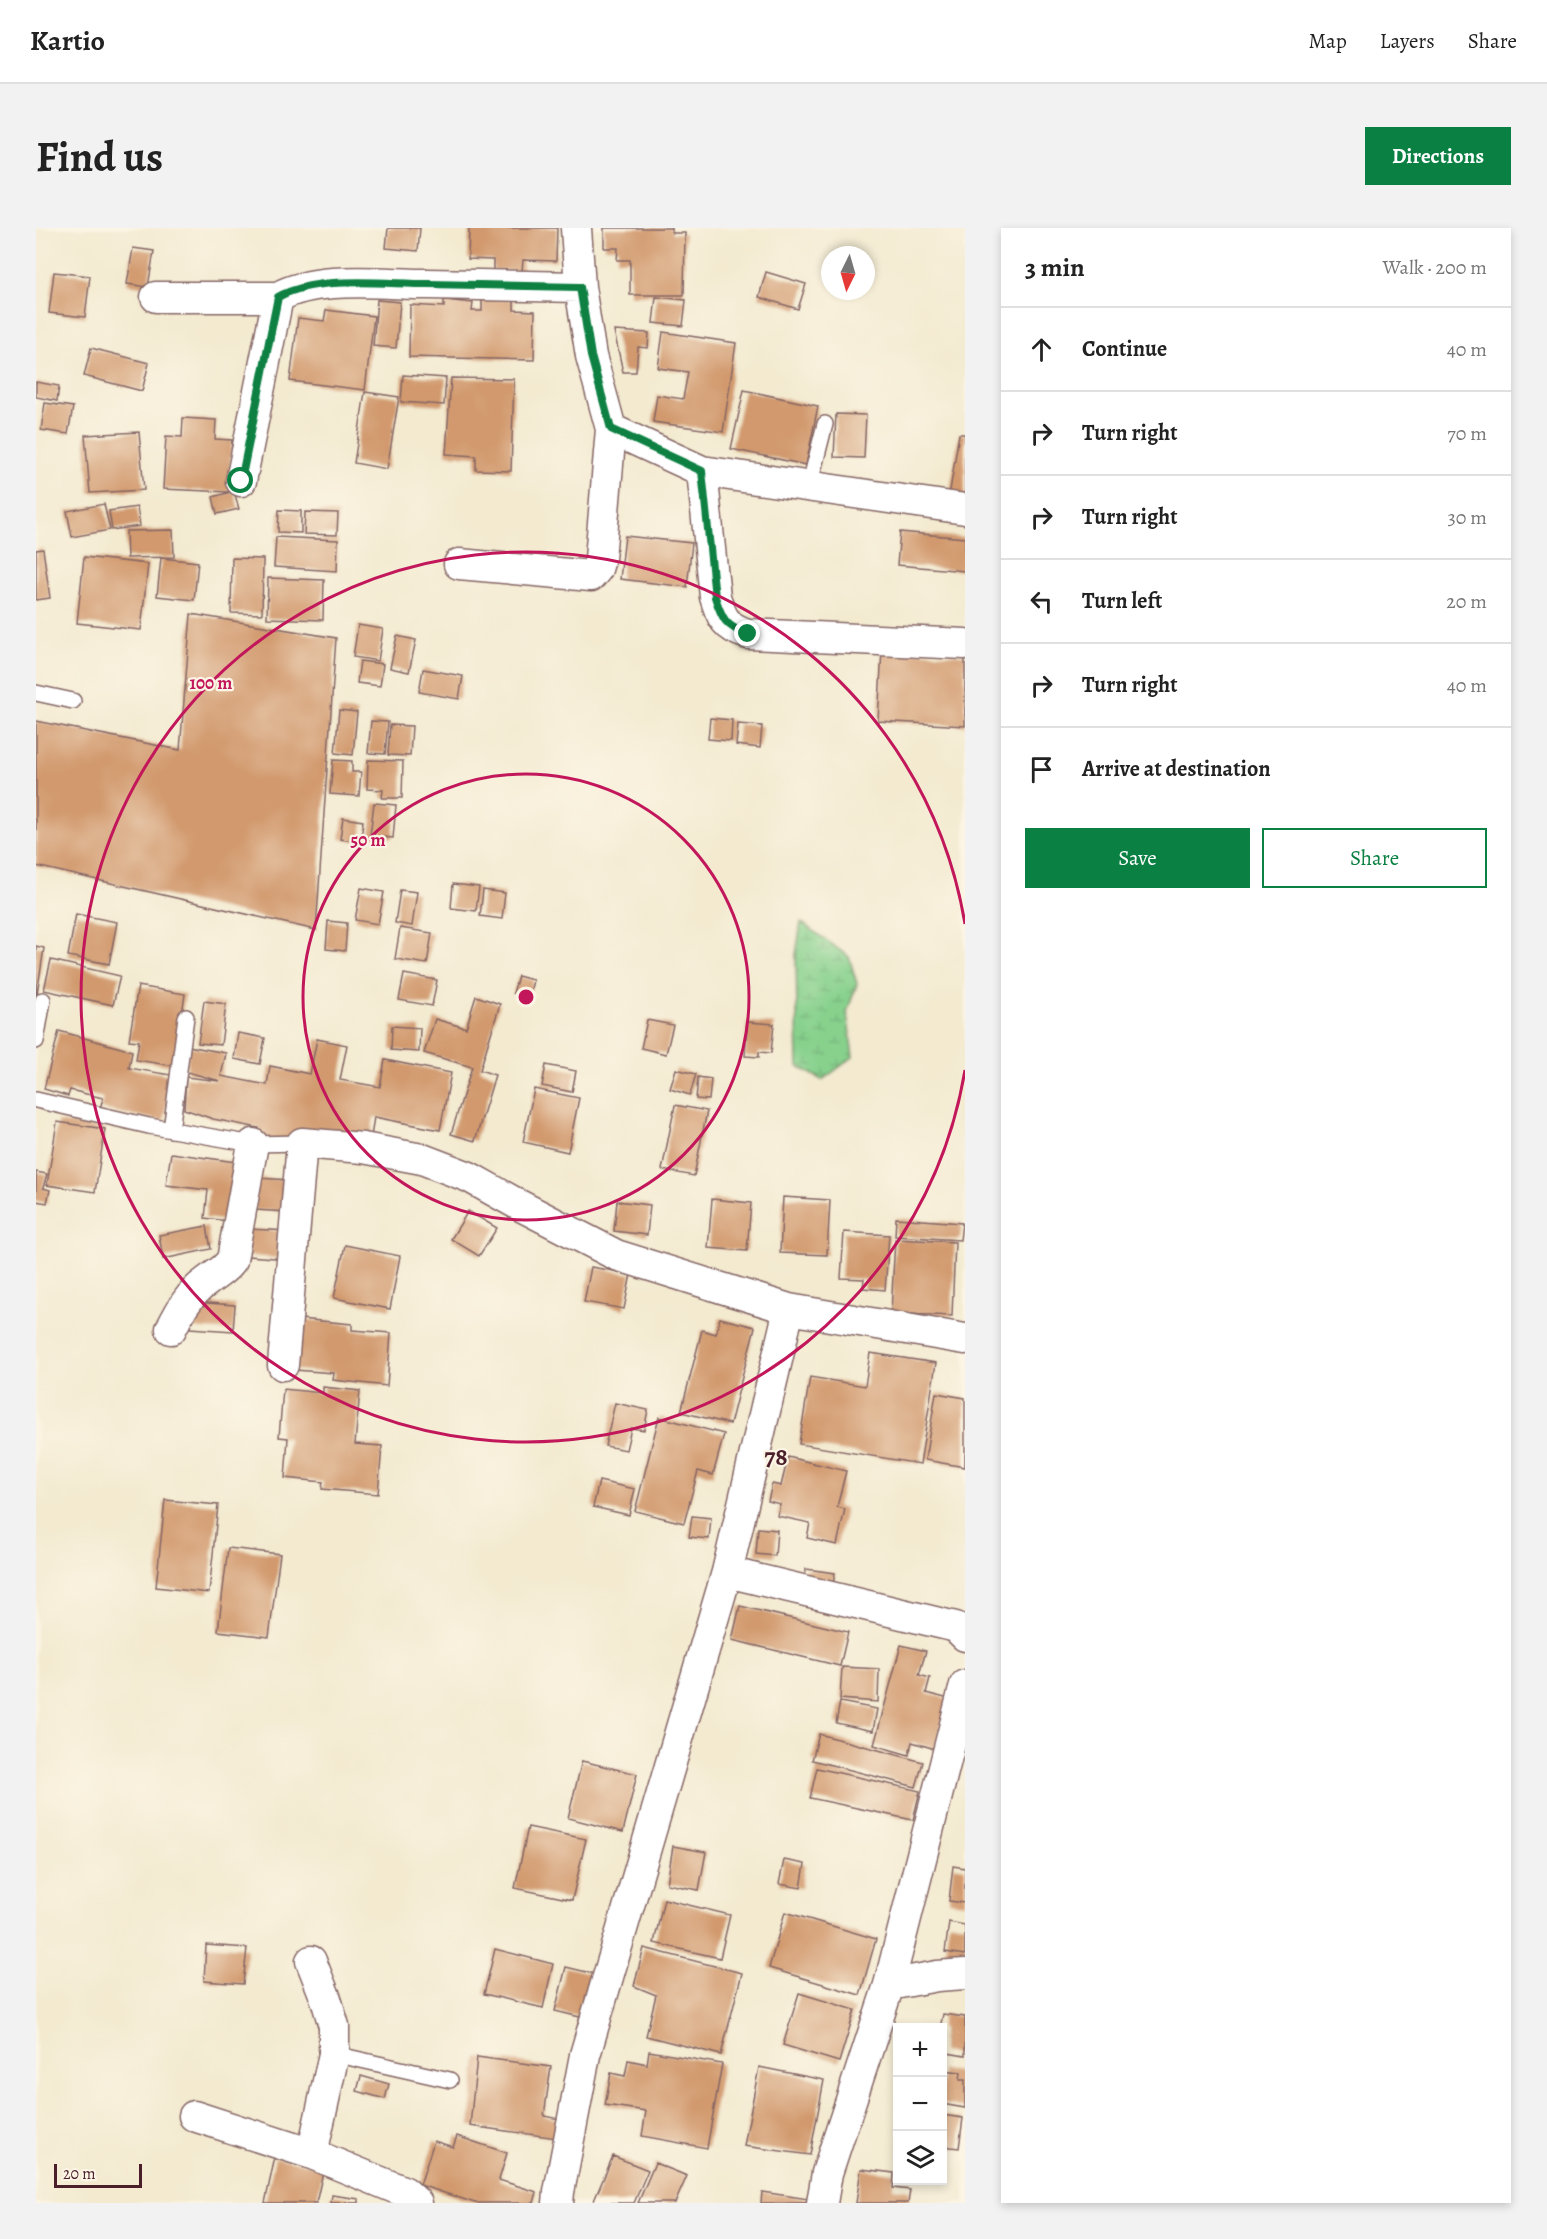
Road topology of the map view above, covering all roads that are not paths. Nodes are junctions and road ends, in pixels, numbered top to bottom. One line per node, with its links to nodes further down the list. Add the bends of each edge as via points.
1 (576, 228): 2 (street)
2 (580, 287): 4 (street, via 380,282 309,285); 6 (street, via 591,356)
3 (156, 297): 4 (street)
4 (278, 297): 8 (street)
5 (825, 424): 9 (lane)
6 (611, 429): 7 (street); 11 (street, via 600,559 591,576)
7 (702, 471): 9 (street); 12 (street, via 715,597 722,616 734,630 748,634)
8 (241, 481)
9 (808, 487): 10 (street)
10 (965, 509)
11 (459, 564)
12 (965, 644)
13 (36, 693): 14 (lane)
14 (73, 701)
15 (43, 1000): 17 (lane)
16 (186, 1017): 19 (lane)
17 (36, 1041)
18 (36, 1100): 19 (lane)
19 (171, 1130): 21 (lane)
20 (302, 1143): 21 (lane); 22 (street, via 363,1148 422,1159 469,1177 616,1255); 25 (street)
21 (253, 1144): 23 (street, via 232,1260 182,1305)
22 (789, 1309): 24 (street); 26 (street)
23 (171, 1329)
24 (965, 1340)
25 (283, 1365)
26 (727, 1572): 27 (street, via 956,1627); 37 (street, via 585,2055)
27 (965, 1636)
28 (965, 1685): 31 (street)
29 (311, 1960): 32 (street, via 334,2026)
30 (965, 1974): 31 (street)
31 (889, 1985): 38 (street, via 827,2173)
32 (333, 2054): 33 (lane); 35 (street)
33 (450, 2080)
34 (194, 2116): 35 (street)
35 (312, 2154): 36 (street, via 405,2192)
36 (417, 2203)
37 (558, 2203)
38 (822, 2203)

